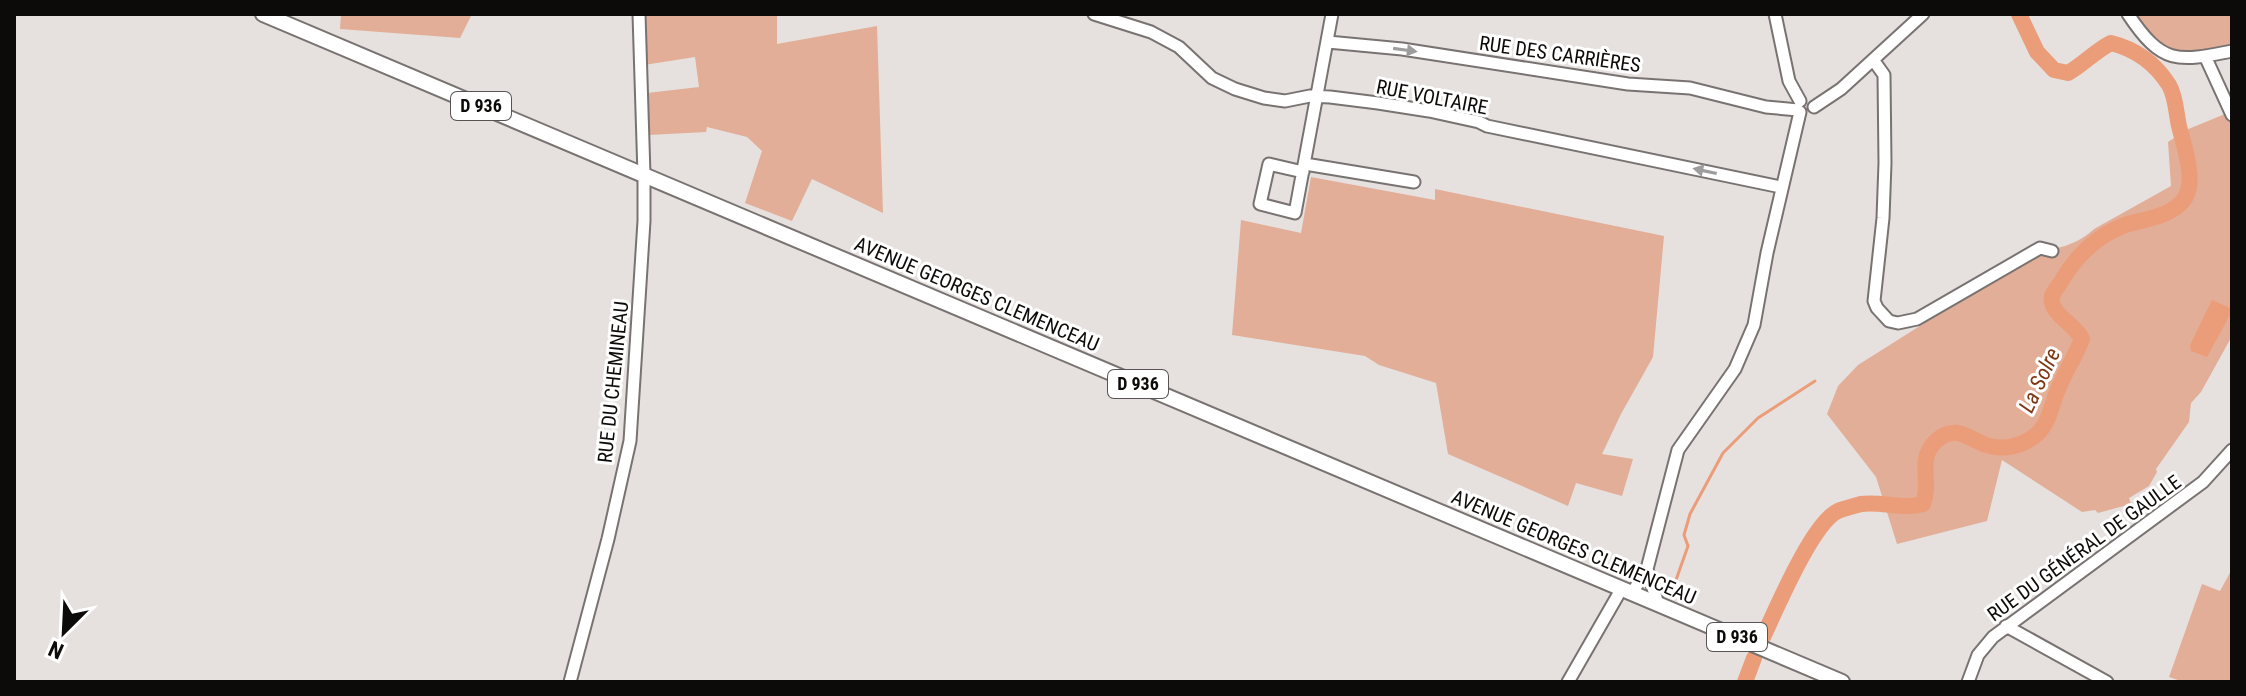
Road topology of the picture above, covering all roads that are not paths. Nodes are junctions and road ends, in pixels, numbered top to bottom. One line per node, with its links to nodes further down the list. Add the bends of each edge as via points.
1 (263, 14): 16 (main road, AVENUE GEORGES CLEMENCEAU / D 936)
2 (639, 14): 16 (street, RUE DU CHEMINEAU)
3 (1094, 14): 12 (street, RUE VOLTAIRE, via 1151,32 1235,89 1285,101)
4 (1332, 14): 8 (street)
5 (1775, 14): 13 (street, via 1789,81)
6 (1923, 14): 11 (street)
7 (2128, 14): 10 (street, via 2139,31 2169,56)
8 (1328, 42): 12 (street); 13 (street, RUE DES CARRIÈRES, one-way to 13, via 1690,88 1766,107)
9 (2232, 51): 10 (street)
10 (2205, 56): 14 (street)
11 (1874, 61): 13 (street, via 1833,96); 19 (street, via 1884,75 1883,218 1874,301 1884,317 1898,323 1917,319 2040,248)
12 (1318, 97): 15 (street); 18 (street, RUE VOLTAIRE, one-way to 12, via 1429,111)
13 (1804, 106): 18 (street)
14 (2232, 116)
15 (1304, 168): 15 (street, via 1295,213 1260,204 1269,164); 17 (street)
16 (644, 175): 22 (main road, AVENUE GEORGES CLEMENCEAU / D 936); 25 (street, RUE DU CHEMINEAU, via 630,441)
17 (1414, 182)
18 (1781, 187): 21 (street, via 1754,325 1735,369 1678,450)
19 (2052, 251)
20 (2232, 450): 24 (street, RUE DU GÉNÉRAL DE GAULLE, via 2203,482)
21 (1647, 569): 22 (street); 23 (street)
22 (1627, 590): 23 (main road, AVENUE GEORGES CLEMENCEAU / D 936); 26 (street)
23 (1658, 604): 27 (main road, AVENUE GEORGES CLEMENCEAU / D 936)
24 (2006, 626): 28 (street, RUE DU GÉNÉRAL DE GAULLE, via 1978,655); 29 (street)
25 (570, 682)
26 (1568, 682)
27 (1842, 682)
28 (1968, 682)
29 (2107, 682)

